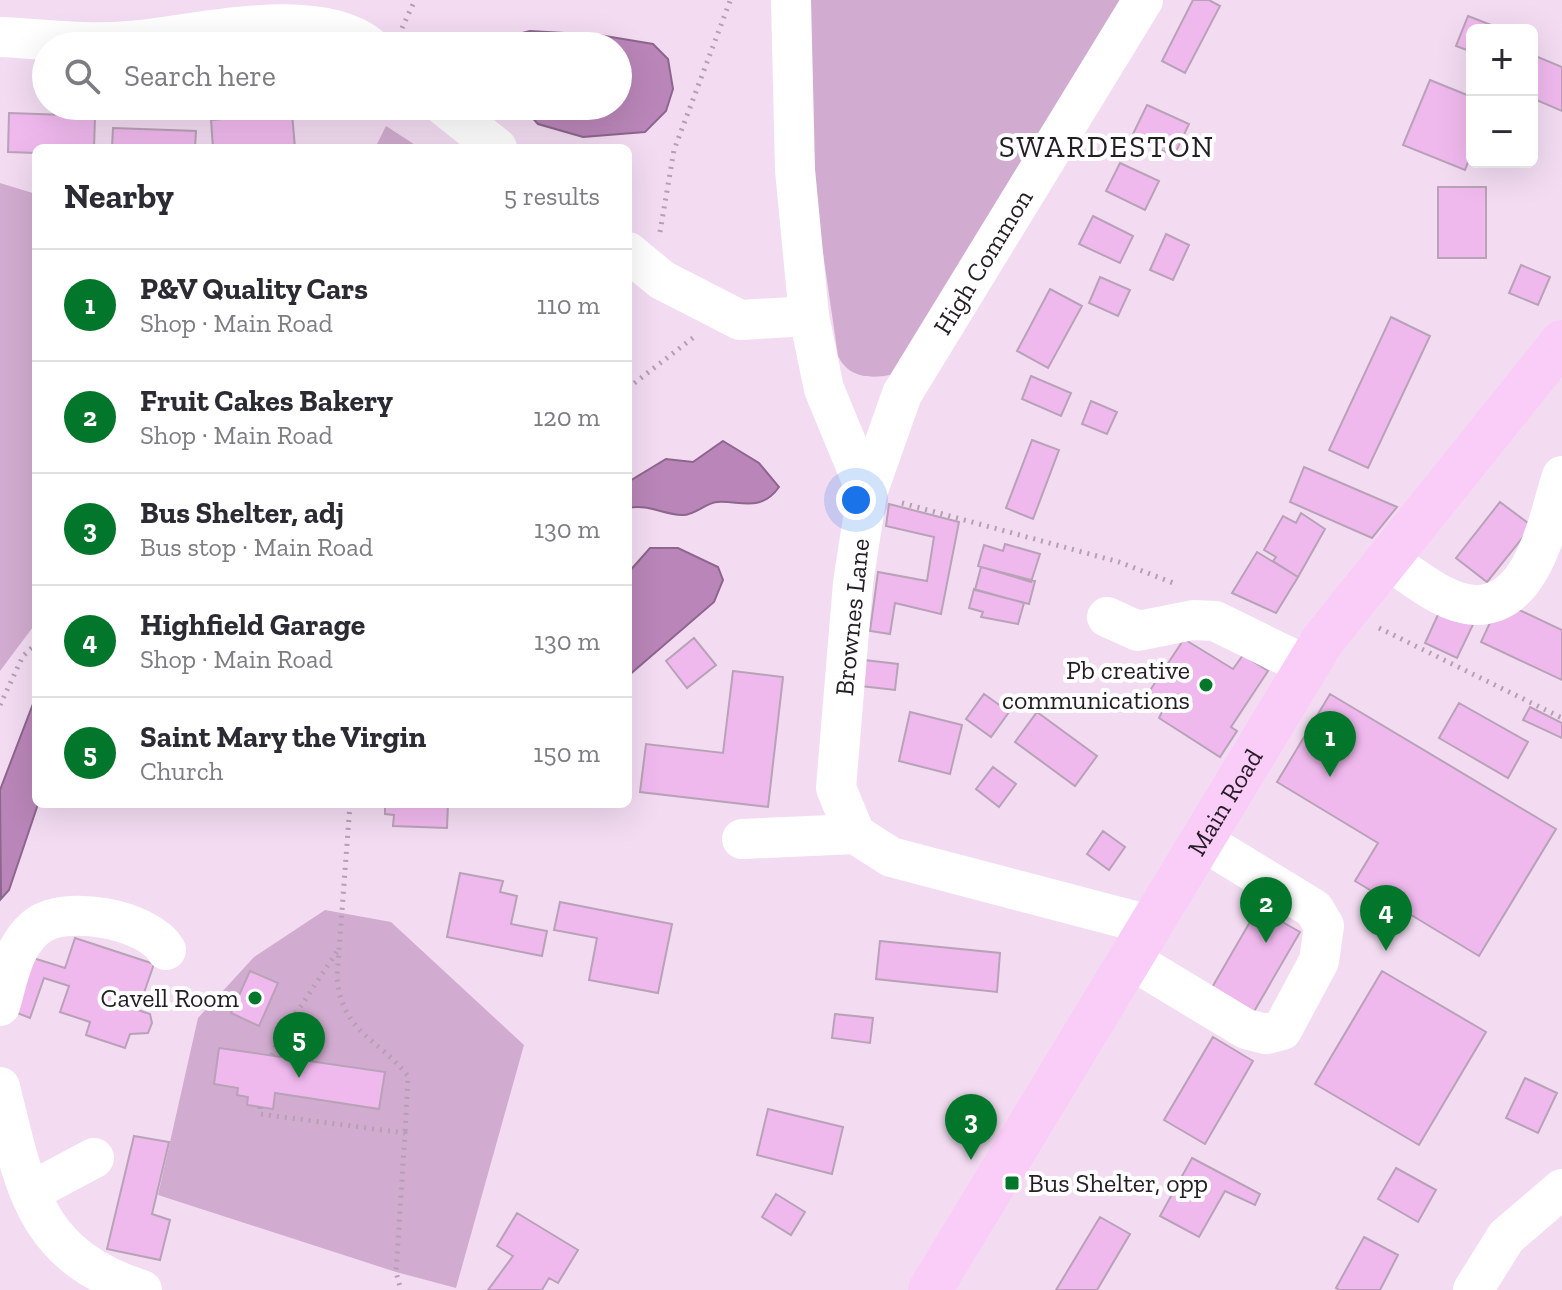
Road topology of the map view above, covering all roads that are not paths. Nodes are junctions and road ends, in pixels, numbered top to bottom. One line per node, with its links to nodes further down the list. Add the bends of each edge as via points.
1 (791, 0): 12 (street, via 795,170)
2 (1143, 0): 15 (street, High Common, via 902,394)
3 (185, 32): 4 (street, via 326,25)
4 (351, 32)
5 (0, 37): 6 (street)
6 (32, 38)
7 (0, 63): 8 (street)
8 (32, 66)
9 (462, 120): 10 (street)
10 (492, 144)
11 (647, 268): 12 (street, via 740,320)
12 (809, 316): 15 (street, via 824,389)
13 (1562, 342): 16 (main road, Main Road)
14 (1562, 476): 16 (street, via 1523,581 1502,597 1475,605 1450,597)
15 (867, 493): 19 (street, Brownes Lane, via 853,583 836,788)
16 (1388, 560): 18 (main road, Main Road)
17 (1107, 617): 18 (street, via 1138,631 1215,621)
18 (1307, 666): 21 (main road, Main Road)
19 (855, 834): 20 (street); 22 (street, via 891,857)
20 (742, 839)
21 (1201, 840): 22 (main road, Main Road); 22 (street, via 1314,909 1324,926 1319,961 1282,1030 1266,1034 1246,1029)
22 (1140, 942): 30 (main road, Main Road)
23 (166, 950): 24 (street, via 139,927 101,917 70,917 37,926 15,954)
24 (0, 1006)
25 (0, 1087): 28 (street)
26 (94, 1158): 28 (street)
27 (1562, 1189): 31 (street, via 1506,1237)
28 (32, 1191): 29 (street, via 39,1218 69,1253 112,1281)
29 (142, 1290)
30 (930, 1290)
31 (1473, 1290)

